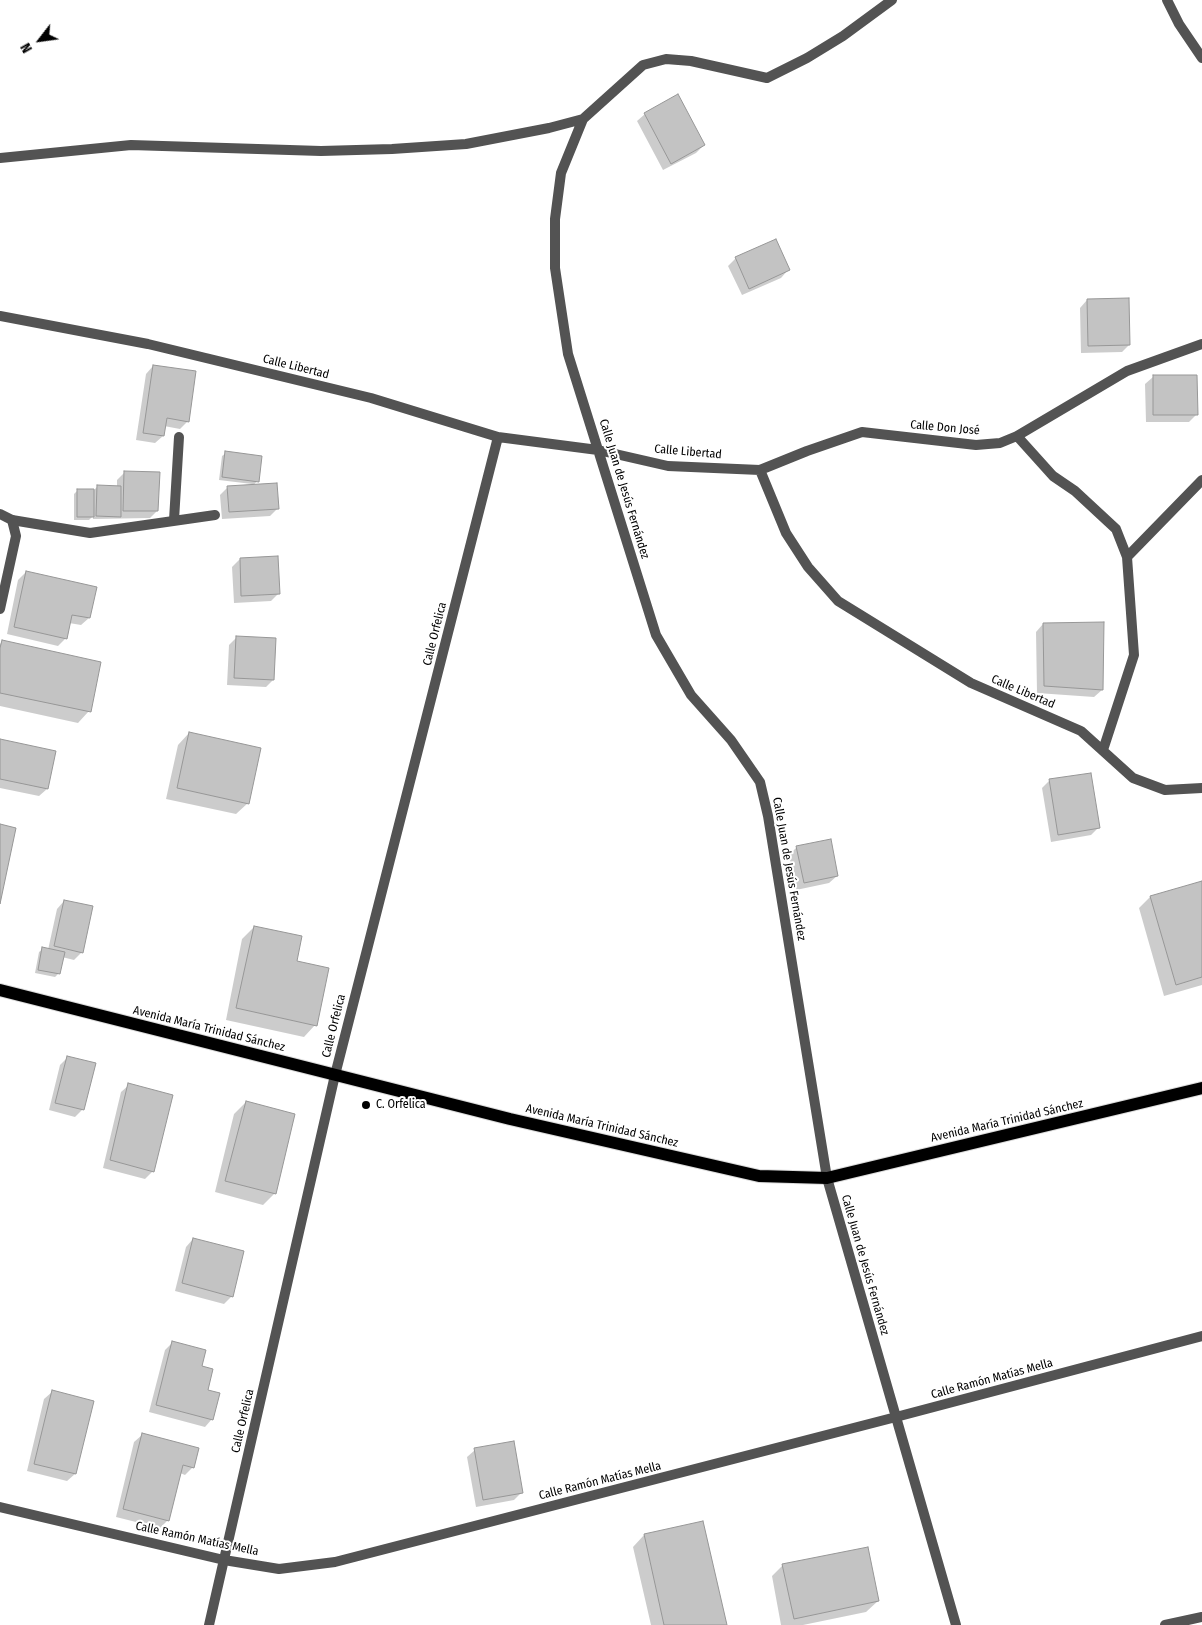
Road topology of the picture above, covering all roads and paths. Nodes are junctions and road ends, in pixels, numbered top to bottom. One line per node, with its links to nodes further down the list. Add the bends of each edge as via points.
1 (892, 0): 4 (street, via 843,36 768,78 683,60 666,59 643,65)
2 (1167, 0): 3 (street)
3 (1202, 58)
4 (583, 119): 5 (street, via 466,144 392,150 131,145); 11 (street, Calle Juan de Jesús Fernández, via 561,173 555,219 555,268 568,354)
5 (0, 158)
6 (0, 316): 10 (street, Calle Libertad, via 148,344 371,398)
7 (1202, 344): 8 (street, Calle Don José, via 1127,371)
8 (1016, 436): 12 (street, Calle Don José, via 1000,443 976,445 862,432); 18 (street, via 1053,476 1075,491 1116,529)
9 (179, 437): 17 (street)
10 (498, 437): 11 (street, Calle Libertad); 24 (street, Calle Orfelica)
11 (598, 450): 12 (street, Calle Libertad, via 668,466); 26 (street, Calle Juan de Jesús Fernández, via 656,635 692,695 731,740 760,782)
12 (760, 470): 21 (street, Calle Libertad, via 786,533 808,567 838,601 970,683 1081,731)
13 (1202, 480): 18 (street)
14 (0, 514): 16 (street)
15 (215, 515): 17 (street)
16 (12, 520): 17 (street, via 90,533); 19 (street, via 16,536)
17 (174, 520)
18 (1127, 557): 21 (street, via 1134,655)
19 (1, 596): 20 (street)
20 (0, 609)
21 (1103, 750): 22 (street, Calle Libertad, via 1133,778 1166,790)
22 (1202, 788)
23 (0, 990): 24 (main road, Avenida María Trinidad Sánchez)
24 (334, 1075): 26 (main road, Avenida María Trinidad Sánchez, via 759,1176); 30 (street, Calle Orfelica)
25 (1202, 1088): 26 (main road, Avenida María Trinidad Sánchez)
26 (827, 1178): 28 (street, Calle Juan de Jesús Fernández)
27 (1202, 1336): 28 (street, Calle Ramón Matías Mella)
28 (896, 1417): 30 (street, Calle Ramón Matías Mella, via 335,1562 279,1569); 33 (street, Calle Juan de Jesús Fernández)
29 (0, 1507): 30 (street, Calle Ramón Matías Mella)
30 (224, 1560): 32 (street, Calle Orfelica)
31 (1202, 1617): 34 (street)
32 (209, 1625)
33 (956, 1625)
34 (1165, 1625)

